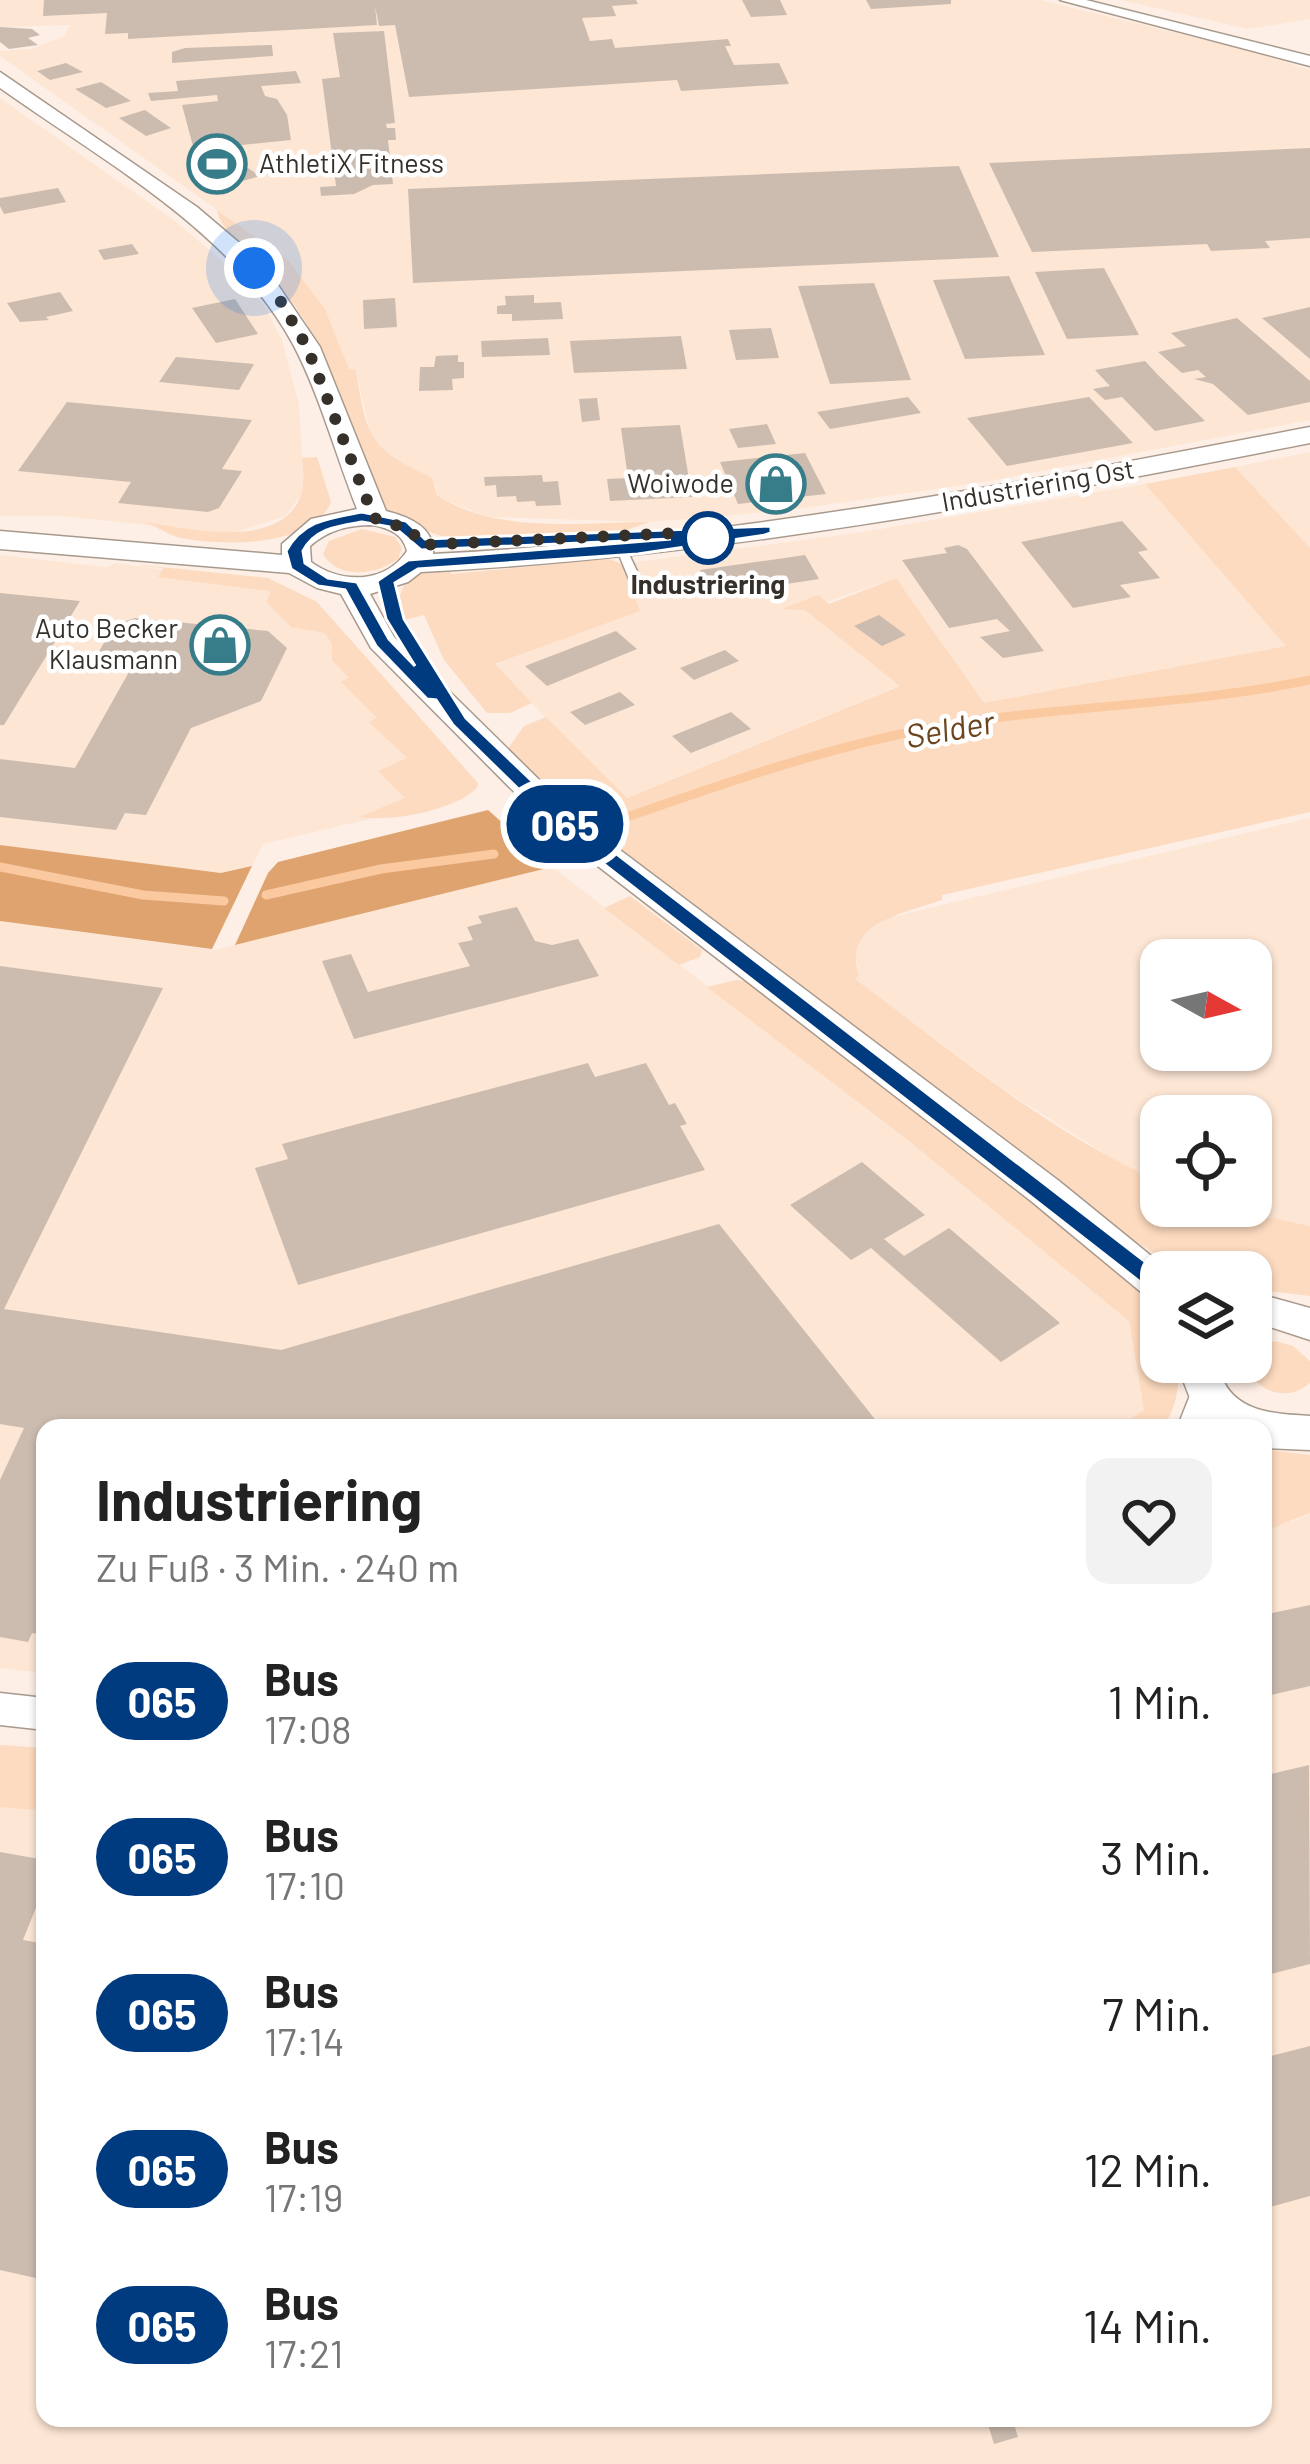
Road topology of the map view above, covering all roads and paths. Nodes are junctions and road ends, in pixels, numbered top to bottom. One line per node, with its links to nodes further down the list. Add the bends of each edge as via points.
1 (1068, 0): 2 (street)
2 (1310, 61)
3 (0, 77): 4 (street, via 254,268 295,324)
4 (321, 387): 6 (street); 7 (street)
5 (1310, 435): 9 (street, Industriering Ost)
6 (374, 518): 7 (street); 12 (street, via 411,530)
7 (338, 520): 13 (street, via 312,530)
8 (0, 527): 13 (street)
9 (765, 530): 11 (street, Industriering Ost); 12 (street, Industriering Ost)
10 (0, 540): 13 (street)
11 (622, 550): 12 (street, Industriering Ost); 15 (lane)
12 (418, 554): 14 (street)
13 (297, 555): 16 (street, via 324,582)
14 (386, 581): 16 (street); 17 (street, via 395,619)
15 (637, 584)
16 (351, 586): 17 (street, via 382,642)
17 (459, 722): 18 (street, via 567,826)
18 (1045, 1191): 19 (street); 20 (street)
19 (1140, 1254)
20 (1140, 1269)
21 (1272, 1313): 22 (street)
22 (1310, 1324)
23 (1199, 1394): 24 (street)
24 (1235, 1419)
25 (1272, 1430): 26 (street)
26 (1310, 1433)
27 (0, 1709): 28 (street)
28 (36, 1713)

